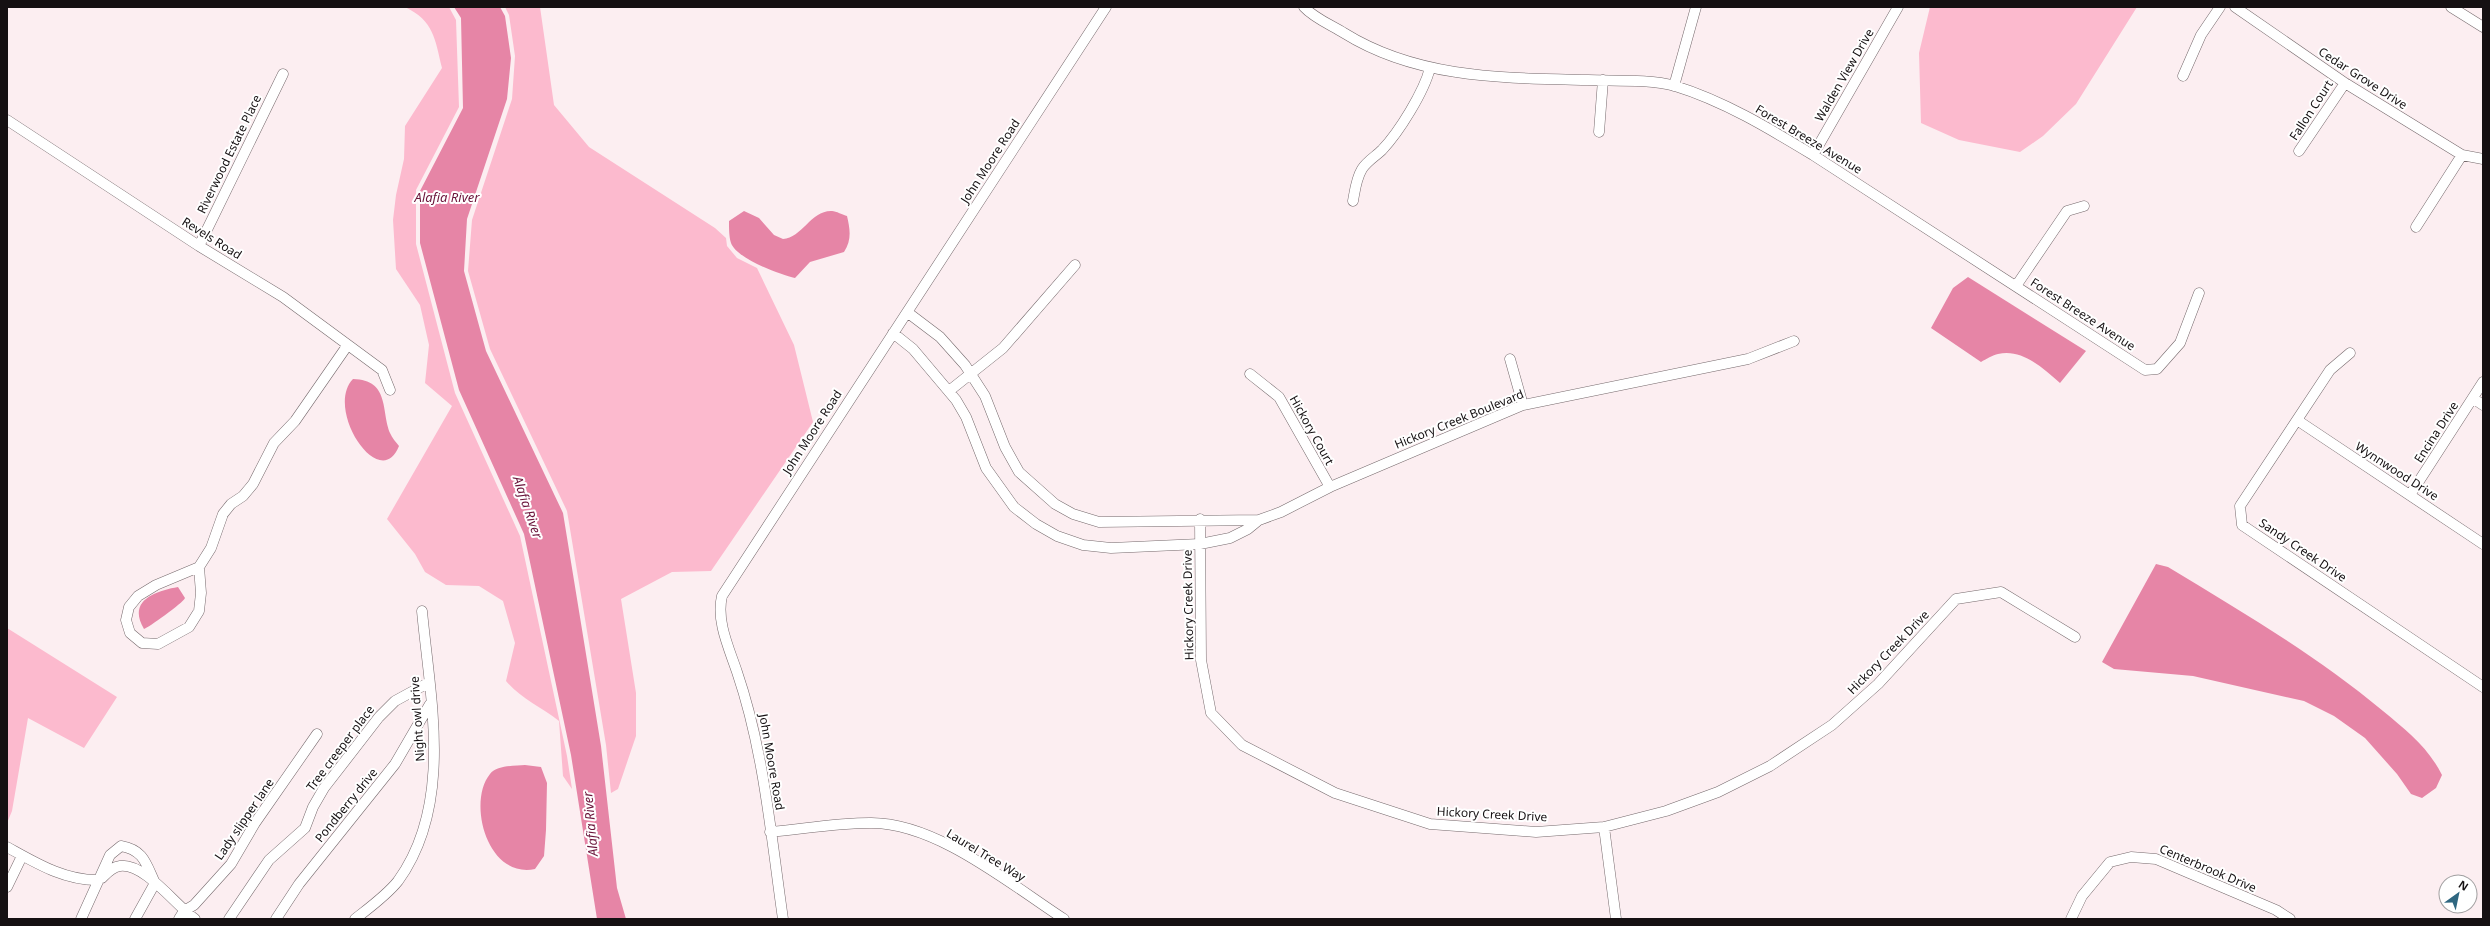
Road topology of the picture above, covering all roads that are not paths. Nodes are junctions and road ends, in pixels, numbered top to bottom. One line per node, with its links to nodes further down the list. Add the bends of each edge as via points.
1 (1106, 7): 28 (street, John Moore Road)
2 (1304, 7): 9 (street, Forest Breeze Avenue, via 1360,43)
3 (1696, 7): 14 (street)
4 (1898, 7): 18 (street, Walden View Drive)
5 (2220, 7): 11 (street, via 2201,35)
6 (2235, 7): 13 (street, Cedar Grove Drive)
7 (2451, 7): 8 (street)
8 (2483, 27)
9 (1430, 68): 12 (street, Forest Breeze Avenue, via 1488,77); 21 (street, via 1425,86 1404,119 1383,149 1363,167 1357,178)
10 (283, 74): 24 (street, Riverwood Estate Place)
11 (2182, 76)
12 (1603, 80): 14 (street, Forest Breeze Avenue); 16 (street)
13 (2345, 83): 17 (street, Fallon Court); 19 (street, Cedar Grove Drive)
14 (1674, 86): 18 (street, Forest Breeze Avenue, via 1765,126)
15 (7, 120): 24 (street, Revels Road)
16 (1599, 132)
17 (2300, 151)
18 (1813, 155): 26 (street, Forest Breeze Avenue)
19 (2462, 155): 20 (street, Cedar Grove Drive); 23 (street)
20 (2483, 159)
21 (1353, 201)
22 (2084, 206): 26 (street, via 2067,211)
23 (2416, 227)
24 (199, 246): 31 (street, Revels Road, via 283,297)
25 (1075, 265): 34 (street, via 1003,348)
26 (2016, 286): 27 (street, Forest Breeze Avenue, via 2145,370 2157,369 2180,343)
27 (2199, 293)
28 (906, 312): 29 (street, John Moore Road); 34 (street, Hickory Creek Boulevard, via 940,337)
29 (893, 333): 38 (street, Hickory Creek Boulevard, via 913,349); 57 (street, John Moore Road, via 727,585 720,604 722,627 753,726)
30 (1794, 340): 40 (street, Hickory Creek Boulevard, via 1748,359)
31 (347, 346): 37 (street, Revels Road, via 382,370); 49 (street, via 295,421 274,443 253,484 223,514 210,548)
32 (2350, 353): 42 (street, Sandy Creek Drive, via 2330,370)
33 (1510, 359): 40 (street)
34 (971, 374): 38 (street); 45 (street, Hickory Creek Boulevard, via 985,396 1014,464 1027,481 1055,504 1073,514 1099,522)
35 (1250, 374): 43 (street, Hickory Court, via 1279,397)
36 (2483, 382): 39 (street, Encina Drive)
37 (390, 390)
38 (950, 391): 47 (street, Hickory Creek Boulevard, via 966,417 996,486 1014,507 1046,531 1096,548)
39 (2474, 399): 41 (street); 44 (street, Encina Drive)
40 (1523, 405): 43 (street, Hickory Creek Boulevard)
41 (2483, 405)
42 (2297, 420): 44 (street, Wynnwood Drive); 53 (street, Sandy Creek Drive, via 2240,506 2242,525)
43 (1330, 487): 46 (street, Hickory Creek Boulevard, via 1281,512)
44 (2410, 495): 48 (street, Wynnwood Drive)
45 (1200, 519): 46 (street, Hickory Creek Boulevard); 47 (street, Hickory Creek Drive)
46 (1259, 520): 47 (street, Hickory Creek Boulevard, via 1230,538)
47 (1200, 544): 56 (street, Hickory Creek Drive, via 1201,660 1211,713 1242,745 1335,793 1430,824 1536,832)
48 (2483, 544)
49 (199, 567): 49 (street, via 156,585 138,596 129,607 126,620 130,633 142,643 158,644 190,627 199,611)
50 (422, 611): 52 (street, Night owl drive)
51 (2075, 637): 56 (street, Hickory Creek Drive, via 2001,592 1956,599 1867,694 1832,725 1770,766 1705,797 1666,811)
52 (428, 683): 54 (street, Night owl drive); 67 (street, Tree creeper place, via 396,701 379,717 324,788 304,828 269,860)
53 (2483, 687)
54 (430, 704): 68 (street, Pondberry drive, via 395,764 299,884); 69 (street, Night owl drive, via 435,753 428,813 418,847 398,881)
55 (317, 734): 63 (street, Lady slipper lane, via 255,824 232,864 194,905)
56 (1604, 827): 72 (street)
57 (770, 832): 70 (street, John Moore Road); 71 (street, Laurel Tree Way, via 871,823 920,831 960,851)
58 (7, 847): 59 (street)
59 (22, 856): 60 (street, via 58,874 78,880); 62 (street)
60 (98, 880): 61 (street, via 113,869 125,866 139,871); 61 (street, via 110,856 121,846 133,848 141,855); 64 (street)
61 (155, 883): 63 (street); 65 (street)
62 (7, 887)
63 (181, 915): 66 (street)
64 (81, 919)
65 (135, 919)
66 (195, 919)
67 (229, 919)
68 (276, 919)
69 (355, 919)
70 (783, 919)
71 (1064, 919)
72 (1616, 919)
73 (2071, 919): 74 (street, Centerbrook Drive, via 2082,896 2110,862 2132,857 2156,859 2276,910)
74 (2290, 919)

